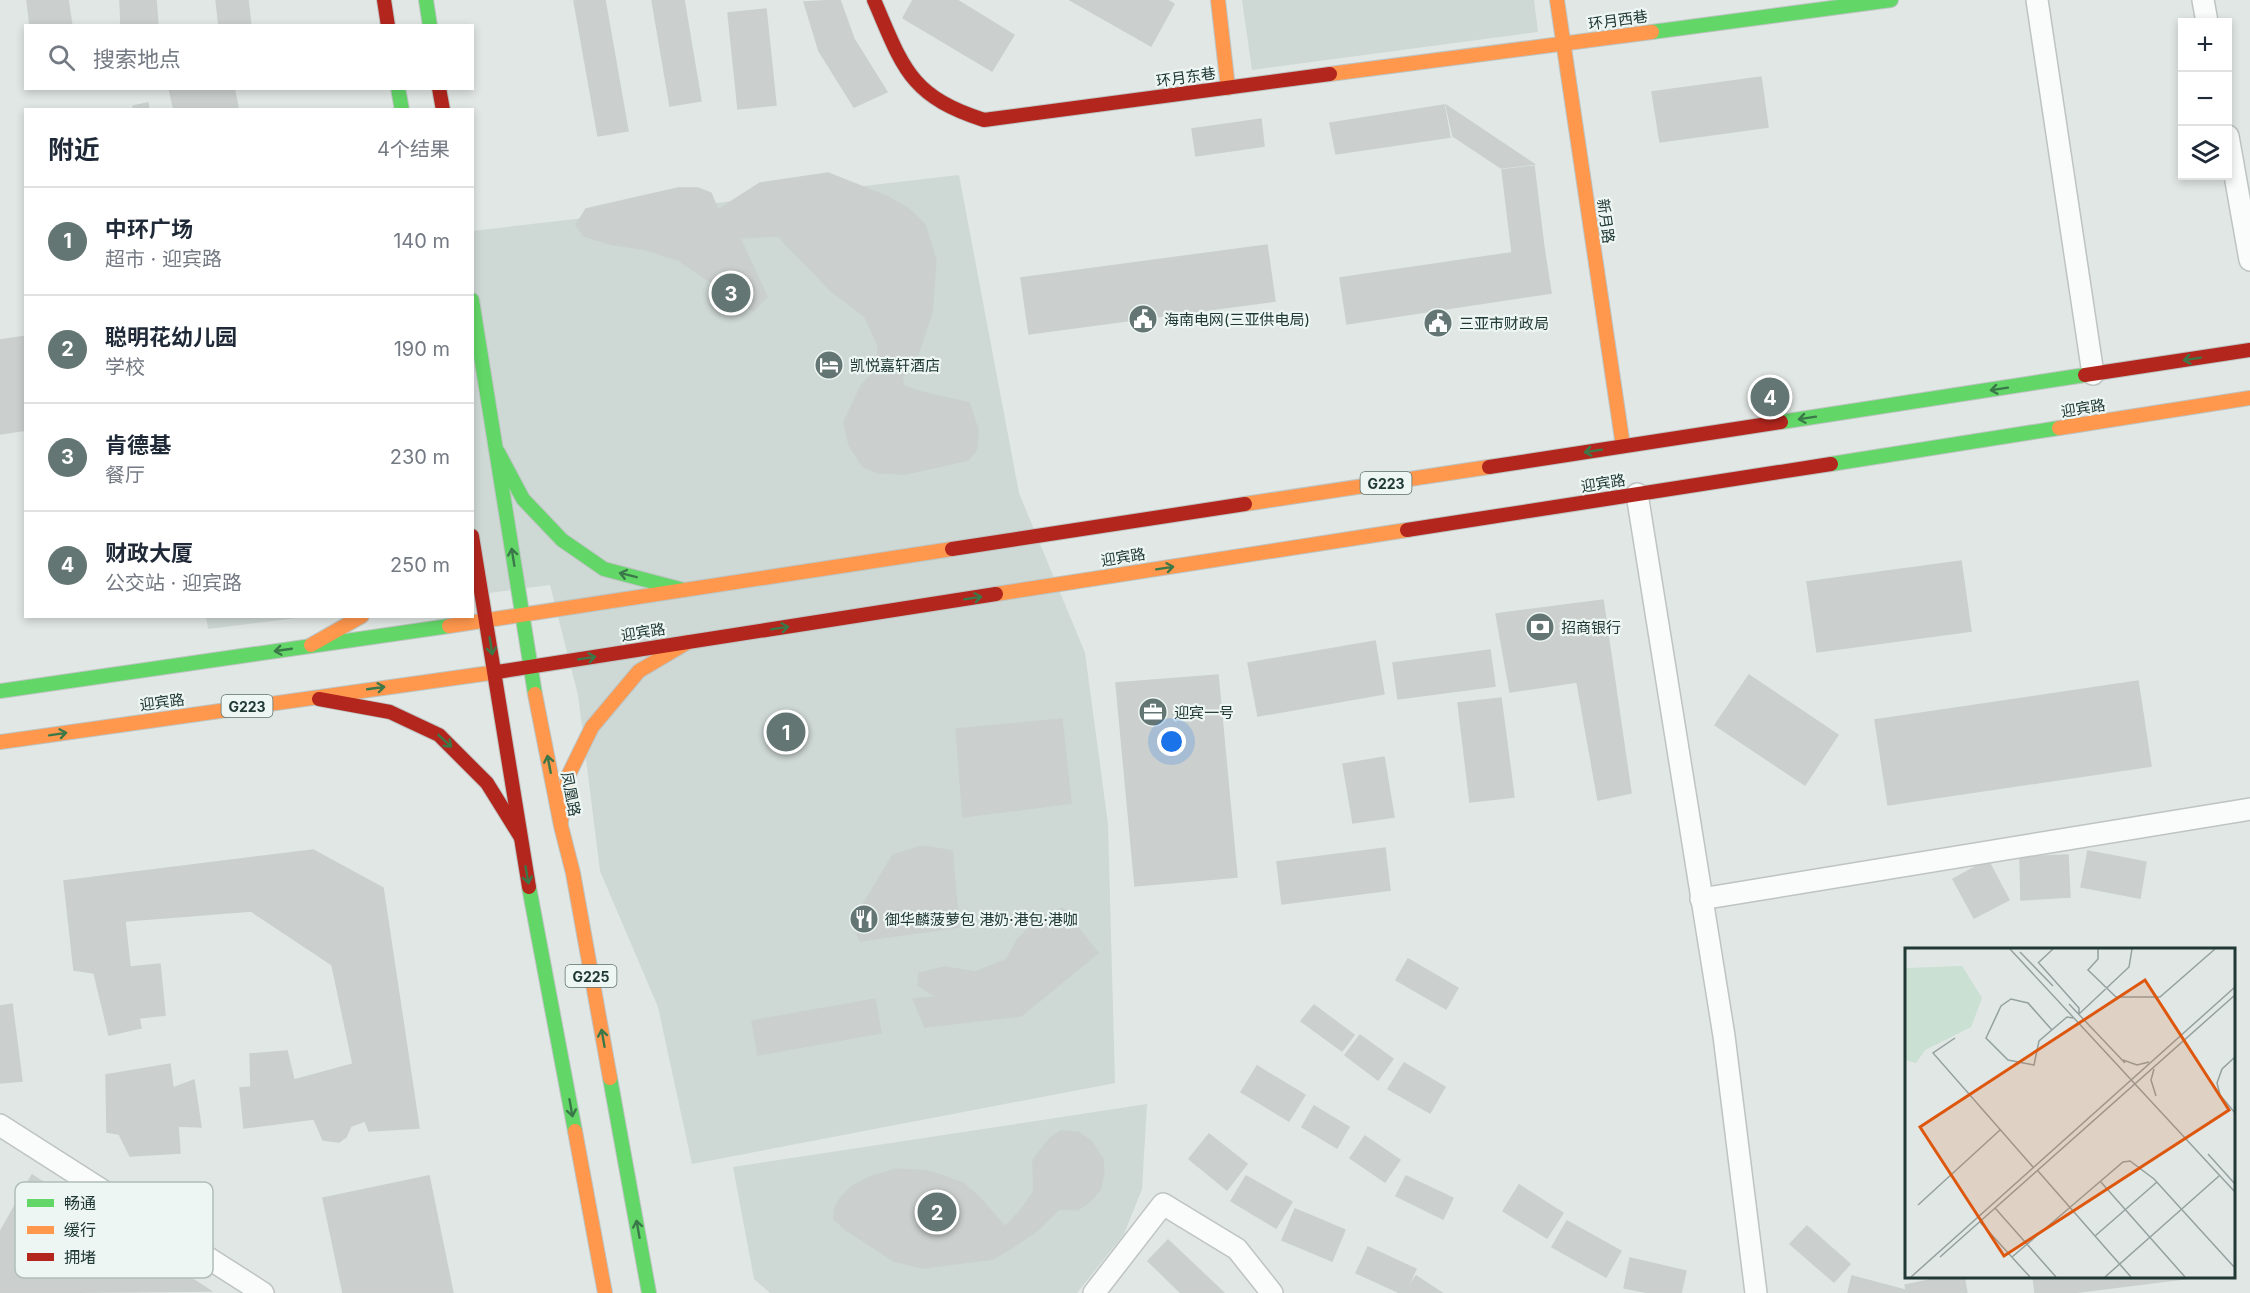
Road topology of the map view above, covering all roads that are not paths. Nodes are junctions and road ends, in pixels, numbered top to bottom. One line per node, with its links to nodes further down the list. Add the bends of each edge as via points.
1 (384, 0): 10 (main road)
2 (426, 0): 11 (main road)
3 (874, 0): 13 (main road, 环月东巷, via 915,82 960,112 984,120)
4 (1218, 0): 13 (main road)
5 (1557, 0): 12 (main road, 新月路)
6 (1891, 0): 12 (main road, 环月西巷)
7 (2037, 0): 22 (street)
8 (2203, 0): 9 (street)
9 (2206, 18)
10 (388, 24)
11 (430, 24)
12 (1563, 44): 13 (main road, 环月东巷); 24 (main road, 新月路)
13 (1228, 88)
14 (398, 90): 16 (main road)
15 (440, 90): 17 (main road)
16 (402, 108)
17 (443, 108)
18 (2232, 159): 19 (street)
19 (2250, 260)
20 (474, 312): 25 (main road, 凤凰路)
21 (2250, 350): 22 (main road, G223, one-way to 22)
22 (2093, 374): 24 (main road, G223, one-way to 24)
23 (2250, 398): 26 (main road, 迎宾路 / G223)
24 (1623, 446): 28 (main road, G223, one-way to 28)
25 (496, 448): 28 (main road, one-way to 25, via 604,569 562,540 523,499); 29 (main road, 凤凰路, one-way to 25)
26 (1637, 494): 32 (main road, 迎宾路 / G223, one-way to 26); 42 (street)
27 (474, 548): 31 (main road)
28 (684, 590): 29 (main road, G223)
29 (522, 615): 31 (main road, G223); 34 (main road, 凤凰路)
30 (358, 618): 33 (main road)
31 (486, 620): 33 (main road, G223); 35 (main road, G225, one-way to 35)
32 (689, 642): 34 (main road, 迎宾路 / G223, one-way to 32); 40 (main road, via 639,671 592,727 568,776)
33 (309, 646): 36 (main road, G223, one-way to 36)
34 (530, 667): 35 (main road, 迎宾路 / G223); 40 (main road, 凤凰路 / G225, one-way to 34)
35 (495, 672): 37 (main road, 迎宾路 / G223, one-way to 35); 41 (main road, G225)
36 (0, 691)
37 (311, 698): 38 (main road, 迎宾路 / G223, one-way to 37); 41 (main road, one-way to 41, via 390,712 439,735 487,783)
38 (0, 742)
39 (2250, 809): 42 (street)
40 (561, 826): 48 (main road, 凤凰路 / G225, one-way to 40, via 573,873)
41 (520, 836): 47 (main road, G225, one-way to 47)
42 (1701, 899): 51 (street, via 1724,1036)
43 (0, 1125): 44 (street)
44 (89, 1182)
45 (213, 1261): 46 (street)
46 (263, 1293)
47 (605, 1293)
48 (649, 1293)
49 (1094, 1293): 50 (street, via 1163,1204 1237,1249)
50 (1272, 1293)
51 (1756, 1293)

